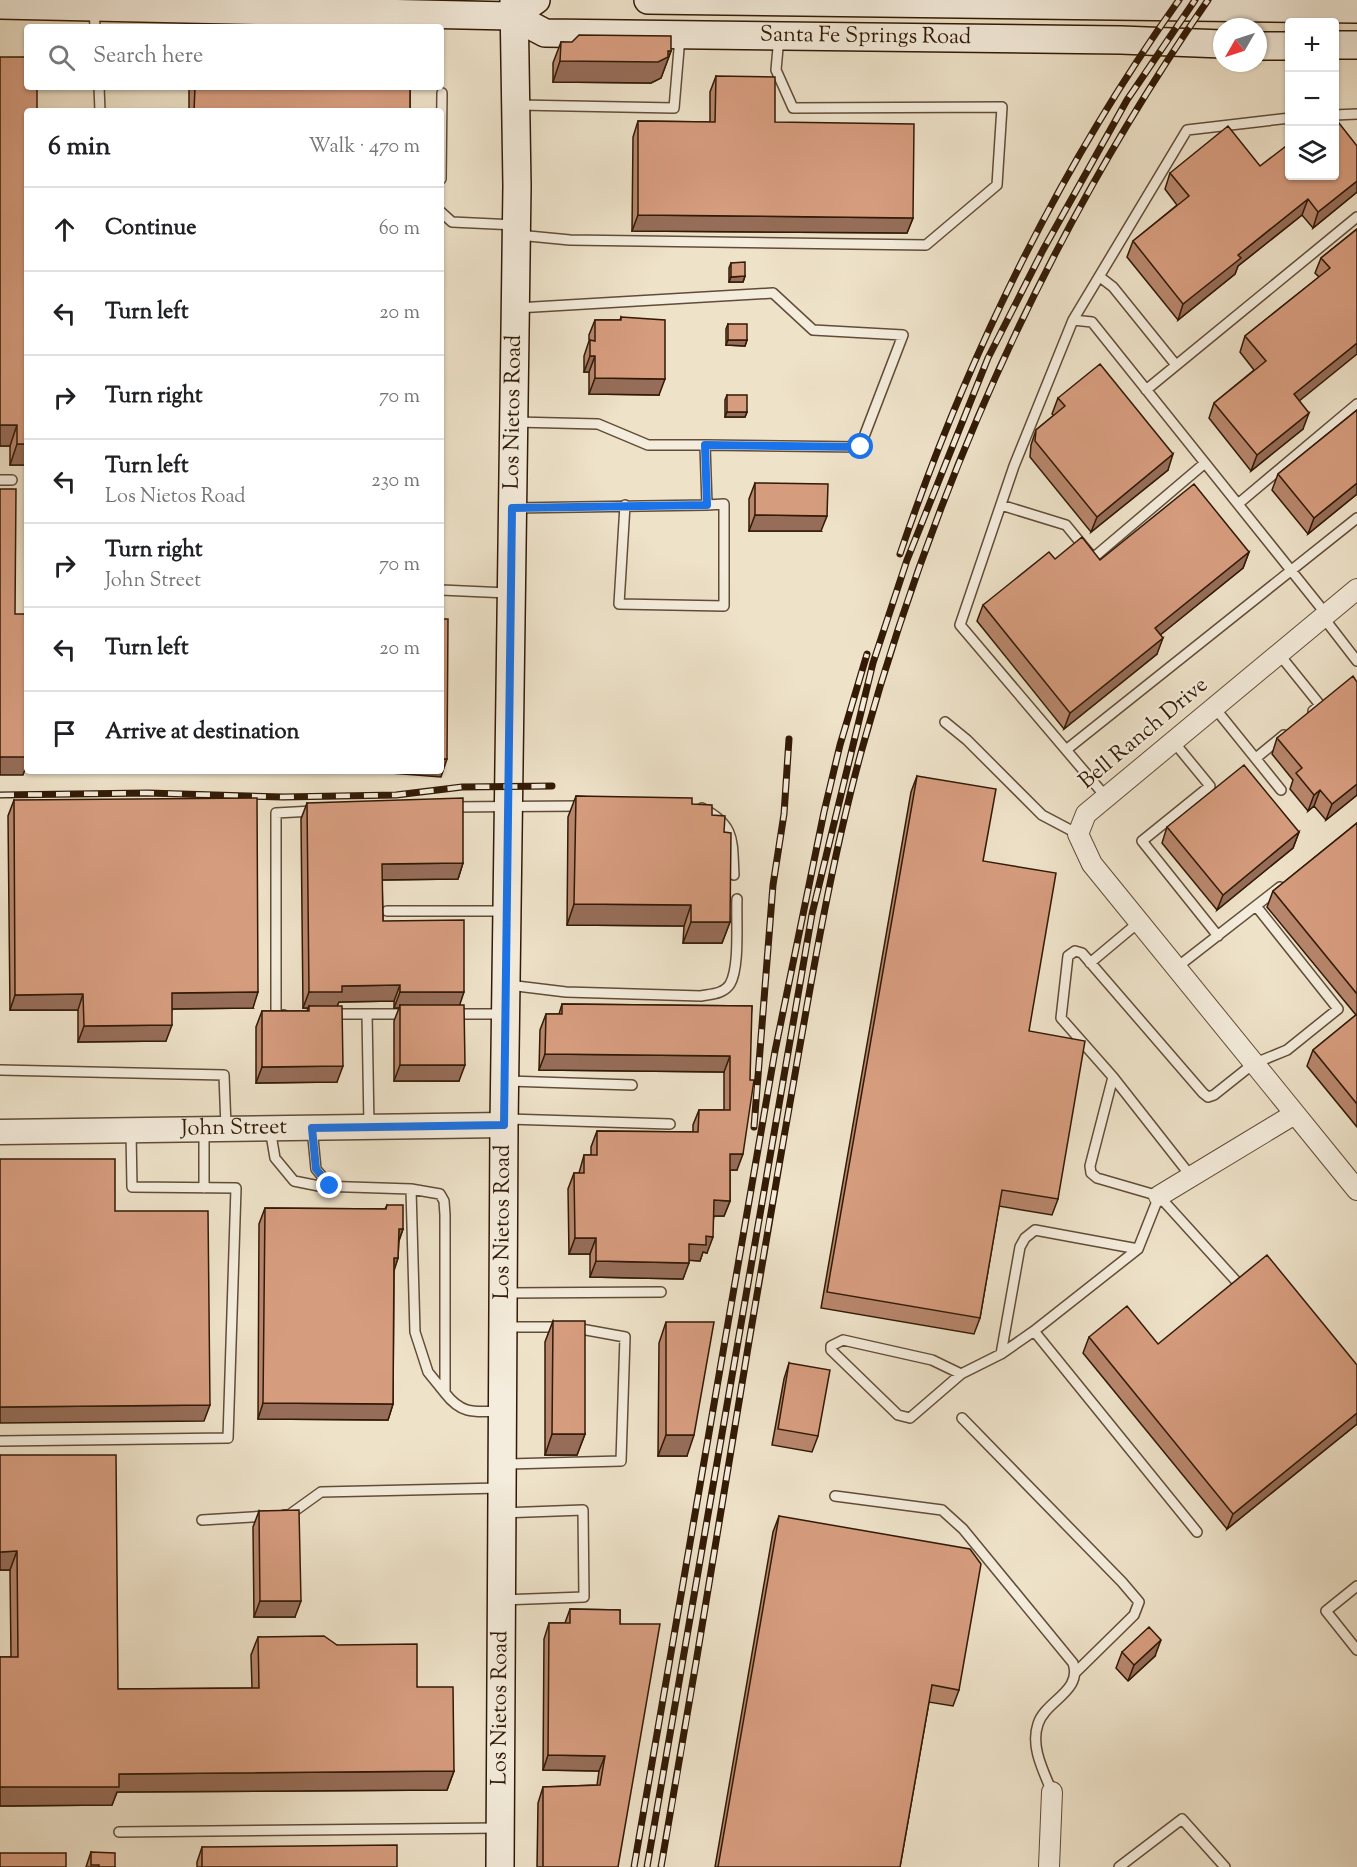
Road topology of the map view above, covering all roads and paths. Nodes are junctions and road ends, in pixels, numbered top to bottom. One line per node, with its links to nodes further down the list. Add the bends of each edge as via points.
1 (536, 0): 6 (main road)
2 (648, 0): 3 (main road, Santa Fe Springs Road)
3 (781, 3): 7 (main road, Santa Fe Springs Road); 10 (main road)
4 (0, 5): 8 (main road, Santa Fe Springs Road)
5 (184, 5): 6 (main road, Santa Fe Springs Road); 8 (main road, Santa Fe Springs Road)
6 (514, 8): 9 (main road, Santa Fe Springs Road, via 545,33); 18 (main road, Los Nietos Road)
7 (1357, 9)
8 (94, 18)
9 (680, 34): 10 (main road, Santa Fe Springs Road); 18 (lane, via 674,108)
10 (779, 36): 11 (main road, Santa Fe Springs Road); 26 (lane, via 776,70 793,108 1002,107 996,185 926,245 570,240)
11 (1213, 44)
12 (1339, 45): 13 (main road)
13 (1357, 45)
14 (1267, 46): 15 (main road)
15 (1285, 46)
16 (99, 90): 19 (lane)
17 (442, 93): 20 (lane)
18 (516, 105): 26 (main road, Los Nietos Road)
19 (100, 108)
20 (442, 108)
21 (1357, 114): 22 (lane)
22 (1339, 116)
23 (1285, 119): 27 (lane, via 1186,130)
24 (444, 215): 26 (lane, via 452,222)
25 (1357, 217): 30 (lane)
26 (516, 230): 28 (main road, Los Nietos Road)
27 (1100, 277): 29 (lane); 30 (lane, via 1113,287)
28 (515, 308): 33 (main road, Los Nietos Road); 34 (lane, via 773,293 813,330 903,335 861,447)
29 (1073, 320): 31 (lane, via 1092,322); 41 (lane)
30 (1176, 365): 31 (lane)
31 (1146, 390): 35 (lane)
32 (1357, 404): 38 (lane)
33 (513, 422): 34 (lane, via 598,424 648,445); 42 (main road, Los Nietos Road)
34 (705, 445): 40 (lane)
35 (1205, 463): 38 (lane); 41 (lane, via 1093,558 1066,525)
36 (0, 480): 37 (lane)
37 (12, 480)
38 (1238, 504): 44 (lane)
39 (625, 505): 40 (lane); 40 (lane, via 619,604 724,606 724,504); 42 (lane)
40 (707, 505)
41 (1001, 505): 56 (lane, via 960,625)
42 (512, 508): 47 (main road, Los Nietos Road)
43 (1357, 518): 44 (lane)
44 (1291, 570): 48 (lane); 56 (lane)
45 (1357, 589): 48 (street, Bell Ranch Drive)
46 (444, 590): 47 (lane)
47 (511, 594): 60 (main road, Los Nietos Road)
48 (1324, 616): 49 (street, Bell Ranch Drive); 50 (lane)
49 (1279, 654): 51 (street, Bell Ranch Drive); 52 (lane, via 1320,705)
50 (1357, 661)
51 (1214, 707): 55 (street, Bell Ranch Drive); 57 (lane)
52 (1302, 720)
53 (945, 722): 65 (lane, via 1042,815)
54 (1293, 728): 57 (lane)
55 (1173, 741): 59 (street, Bell Ranch Drive); 73 (lane, via 1210,786 1142,841)
56 (1066, 750): 59 (lane)
57 (1256, 758): 58 (lane)
58 (1281, 790)
59 (1106, 797): 65 (street, Bell Ranch Drive, via 1086,814)
60 (508, 806): 61 (lane); 63 (lane); 71 (main road, Los Nietos Road)
61 (598, 807)
62 (689, 807): 66 (lane, via 717,816 732,833)
63 (439, 808)
64 (323, 811): 82 (lane, via 276,813 276,1015)
65 (1078, 834): 72 (street, via 1092,864)
66 (734, 875)
67 (1291, 878): 69 (lane)
68 (737, 899): 76 (lane, via 734,971 730,984 719,992 701,996 566,992)
69 (1256, 906): 73 (lane); 83 (lane, via 1338,1009 1287,1050)
70 (387, 911): 71 (lane)
71 (507, 911): 76 (main road, Los Nietos Road)
72 (1139, 922): 74 (lane); 75 (street)
73 (1218, 936): 75 (lane)
74 (1090, 963): 83 (lane, via 1208,1097); 85 (lane, via 1082,953 1075,951 1068,956 1061,1018)
75 (1176, 968): 83 (street)
76 (506, 985): 81 (main road, Los Nietos Road)
77 (321, 1014): 78 (lane)
78 (367, 1014): 79 (lane); 91 (lane)
79 (413, 1014)
80 (448, 1014): 81 (lane)
81 (505, 1014): 86 (main road, Los Nietos Road)
82 (298, 1015)
83 (1253, 1064): 88 (street)
84 (0, 1070): 94 (lane, via 224,1075)
85 (1113, 1077): 97 (lane); 102 (lane, via 1091,1173)
86 (504, 1081): 87 (lane); 89 (main road, Los Nietos Road)
87 (632, 1085)
88 (1293, 1115): 97 (street); 101 (street)
89 (504, 1122): 90 (lane); 91 (street, John Street); 106 (main road, Los Nietos Road)
90 (669, 1124)
91 (369, 1127): 93 (street, John Street)
92 (270, 1128): 93 (street, John Street); 94 (street, John Street); 98 (lane, via 275,1158 294,1181)
93 (312, 1128): 98 (lane, via 316,1169)
94 (215, 1129): 95 (street, John Street); 99 (lane)
95 (131, 1130): 96 (street, John Street); 99 (lane, via 132,1187)
96 (0, 1132)
97 (1190, 1175): 102 (street)
98 (330, 1186): 100 (lane)
99 (204, 1188): 114 (lane, via 236,1188 228,1438)
100 (411, 1189): 111 (lane, via 415,1332 428,1372); 111 (lane, via 440,1194 444,1201)
101 (1357, 1190)
102 (1159, 1196): 103 (lane); 104 (lane)
103 (1138, 1249): 108 (lane); 109 (lane, via 1035,1230 1020,1247)
104 (1237, 1282)
105 (661, 1292): 106 (lane)
106 (503, 1293): 107 (main road, Los Nietos Road)
107 (503, 1327): 112 (main road, Los Nietos Road); 115 (lane, via 570,1327 625,1337 621,1461)
108 (1034, 1331): 109 (lane); 118 (lane)
109 (1001, 1354): 110 (lane)
110 (960, 1374): 110 (lane, via 916,1415 904,1418 831,1346 843,1340 932,1360)
111 (445, 1393): 112 (lane, via 455,1406 468,1411)
112 (503, 1411): 115 (main road, Los Nietos Road)
113 (962, 1418): 122 (lane, via 1139,1602 1134,1615)
114 (0, 1441)
115 (503, 1488): 117 (lane, via 321,1492 289,1515); 120 (main road, Los Nietos Road); 120 (lane, via 583,1510 584,1597)
116 (835, 1496): 122 (lane, via 942,1510 963,1529 1073,1663)
117 (202, 1520)
118 (1197, 1532)
119 (1357, 1586): 121 (lane, via 1326,1611)
120 (502, 1600): 124 (main road, Los Nietos Road)
121 (1357, 1650)
122 (1076, 1672): 123 (lane, via 1074,1681 1038,1723 1036,1749)
123 (1052, 1792): 127 (street)
124 (500, 1828): 125 (lane); 126 (main road, Los Nietos Road)
125 (118, 1832)
126 (500, 1867)
127 (1049, 1867)
128 (1119, 1867): 129 (lane, via 1182,1819)
129 (1225, 1867)

